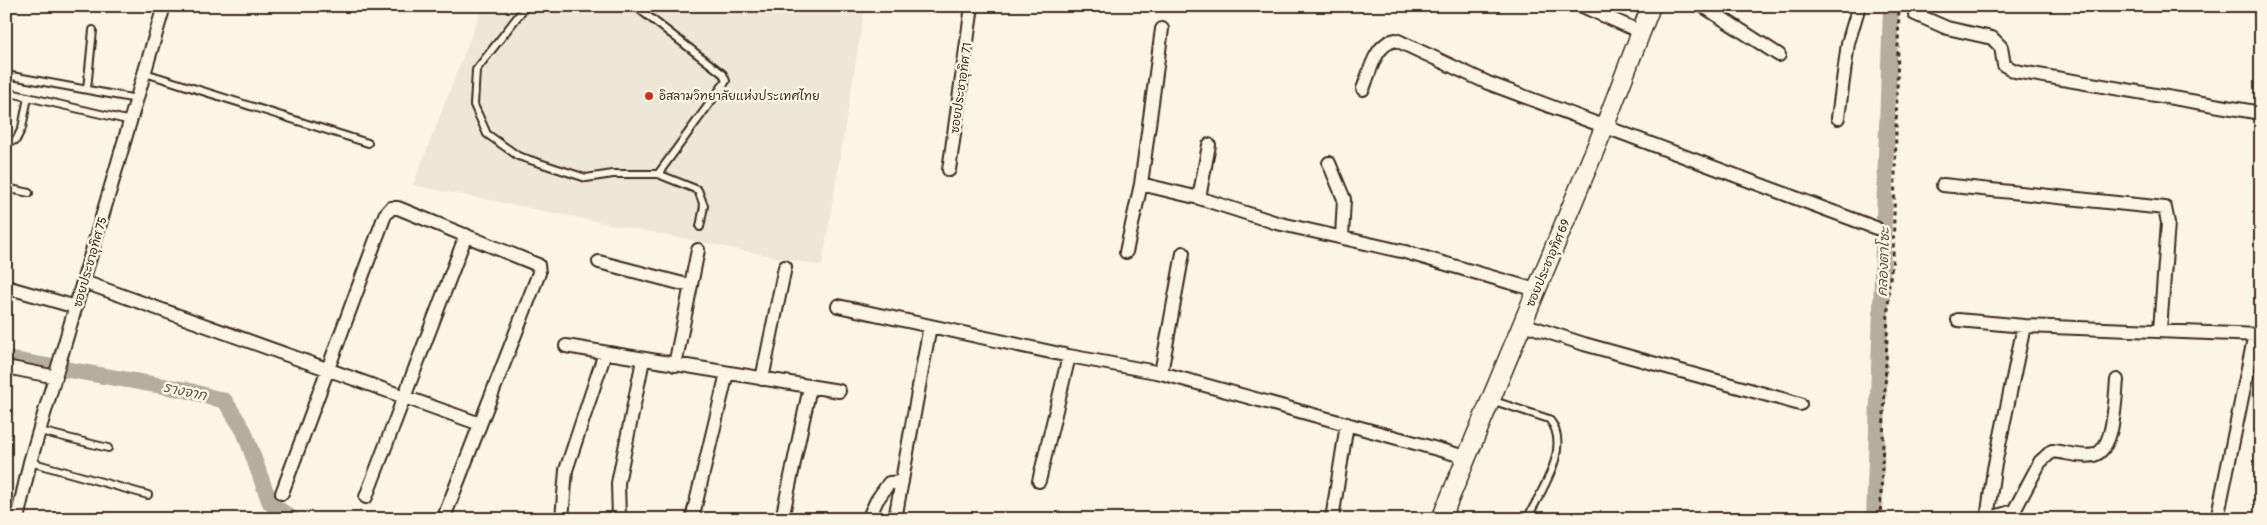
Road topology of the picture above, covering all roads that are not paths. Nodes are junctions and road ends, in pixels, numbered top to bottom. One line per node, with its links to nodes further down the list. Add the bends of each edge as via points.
1 (164, 6): 14 (street, ซอยประชาอุทิศ 75)
2 (526, 6): 30 (lane, via 476,70 474,105 487,134 518,156 586,178)
3 (635, 6): 30 (lane, via 723,74 726,81)
4 (972, 6): 29 (street, ซอยประชาอุทิศ 71)
5 (1582, 6): 12 (street)
6 (1650, 6): 12 (street, ซอยประชาอุทิศ 69)
7 (1703, 6): 13 (street)
8 (1859, 6): 22 (street, via 1848,43)
9 (1915, 14): 21 (street, via 1947,28 1992,38 2001,47 2004,65 2015,71)
10 (1162, 29): 31 (street)
11 (93, 30): 17 (lane)
12 (1641, 32): 24 (street, ซอยประชาอุทิศ 69)
13 (1779, 55)
14 (144, 73): 20 (street, ซอยประชาอุทิศ 75); 26 (lane)
15 (6, 75): 17 (lane)
16 (1363, 89): 24 (street, via 1379,49 1387,41 1396,40 1488,83)
17 (87, 90): 20 (lane)
18 (6, 92): 19 (lane)
19 (28, 97): 23 (lane); 25 (lane, via 22,128 16,140)
20 (137, 99): 23 (street, ซอยประชาอุทิศ 75)
21 (2261, 113)
22 (1838, 118)
23 (131, 121): 45 (street, ซอยประชาอุทิศ 75)
24 (1604, 128): 37 (street); 48 (street, ซอยประชาอุทิศ 69)
25 (6, 142)
26 (368, 143)
27 (1209, 145): 35 (street)
28 (1329, 163): 39 (street, via 1344,199)
29 (949, 170)
30 (658, 174): 36 (lane, via 698,190 704,206)
31 (1141, 184): 35 (street); 41 (street)
32 (1943, 185): 55 (street, via 2165,208 2168,223)
33 (6, 188): 34 (lane)
34 (29, 192)
35 (1199, 198): 39 (street, via 1277,222)
36 (700, 227)
37 (1876, 228)
38 (466, 235): 63 (street, via 391,208 385,215); 71 (street); 74 (street, via 533,262 539,273)
39 (1342, 237): 48 (street)
40 (698, 250): 47 (street)
41 (1126, 252)
42 (1183, 253): 65 (street)
43 (599, 262): 47 (street)
44 (785, 268): 67 (street)
45 (84, 282): 50 (street, ซอยประชาอุทิศ 75); 63 (street)
46 (6, 286): 50 (street)
47 (691, 286): 61 (street)
48 (1536, 290): 52 (street, ซอยประชาอุทิศ 69)
49 (838, 306): 53 (street)
50 (76, 307): 66 (street, ซอยประชาอุทิศ 75)
51 (1958, 320): 54 (street)
52 (1523, 324): 72 (street, ซอยประชาอุทิศ 69); 73 (street)
53 (930, 326): 59 (street); 81 (street)
54 (2024, 326): 55 (street); 96 (street, via 1994,468)
55 (2160, 330): 56 (street)
56 (2258, 334): 97 (street)
57 (566, 346): 58 (street)
58 (604, 353): 60 (street); 87 (street, via 566,470)
59 (1069, 356): 65 (street); 80 (street)
60 (643, 360): 61 (street); 88 (street, via 618,483)
61 (675, 365): 64 (street)
62 (6, 367): 66 (street)
63 (328, 369): 71 (street); 82 (street)
64 (727, 373): 67 (street); 89 (street)
65 (1161, 373): 75 (street)
66 (56, 375): 76 (street, ซอยประชาอุทิศ 75)
67 (762, 379): 69 (street)
68 (2117, 380): 96 (street, via 2107,445 2094,455 2052,451 2040,462 2014,511)
69 (810, 386): 70 (street); 90 (street)
70 (839, 391)
71 (404, 396): 74 (street); 84 (street)
72 (1490, 400): 78 (street, ซอยประชาอุทิศ 69); 95 (lane, via 1549,419 1556,427 1555,461)
73 (1800, 404)
74 (480, 424): 85 (street)
75 (1347, 424): 78 (street); 93 (street)
76 (40, 431): 77 (lane); 79 (street, ซอยประชาอุทิศ 75)
77 (108, 448)
78 (1466, 457): 94 (street, ซอยประชาอุทิศ 69)
79 (30, 462): 83 (lane); 86 (street, ซอยประชาอุทิศ 75)
80 (1039, 481)
81 (902, 482): 91 (street, via 889,483); 92 (street)
82 (282, 493)
83 (148, 495)
84 (366, 497)
85 (446, 512)
86 (17, 519)
87 (562, 519)
88 (618, 519)
89 (692, 519)
90 (782, 519)
91 (868, 519)
92 (895, 519)
93 (1332, 519)
94 (1440, 519)
95 (1527, 519)
96 (1987, 519)
97 (2217, 519)

